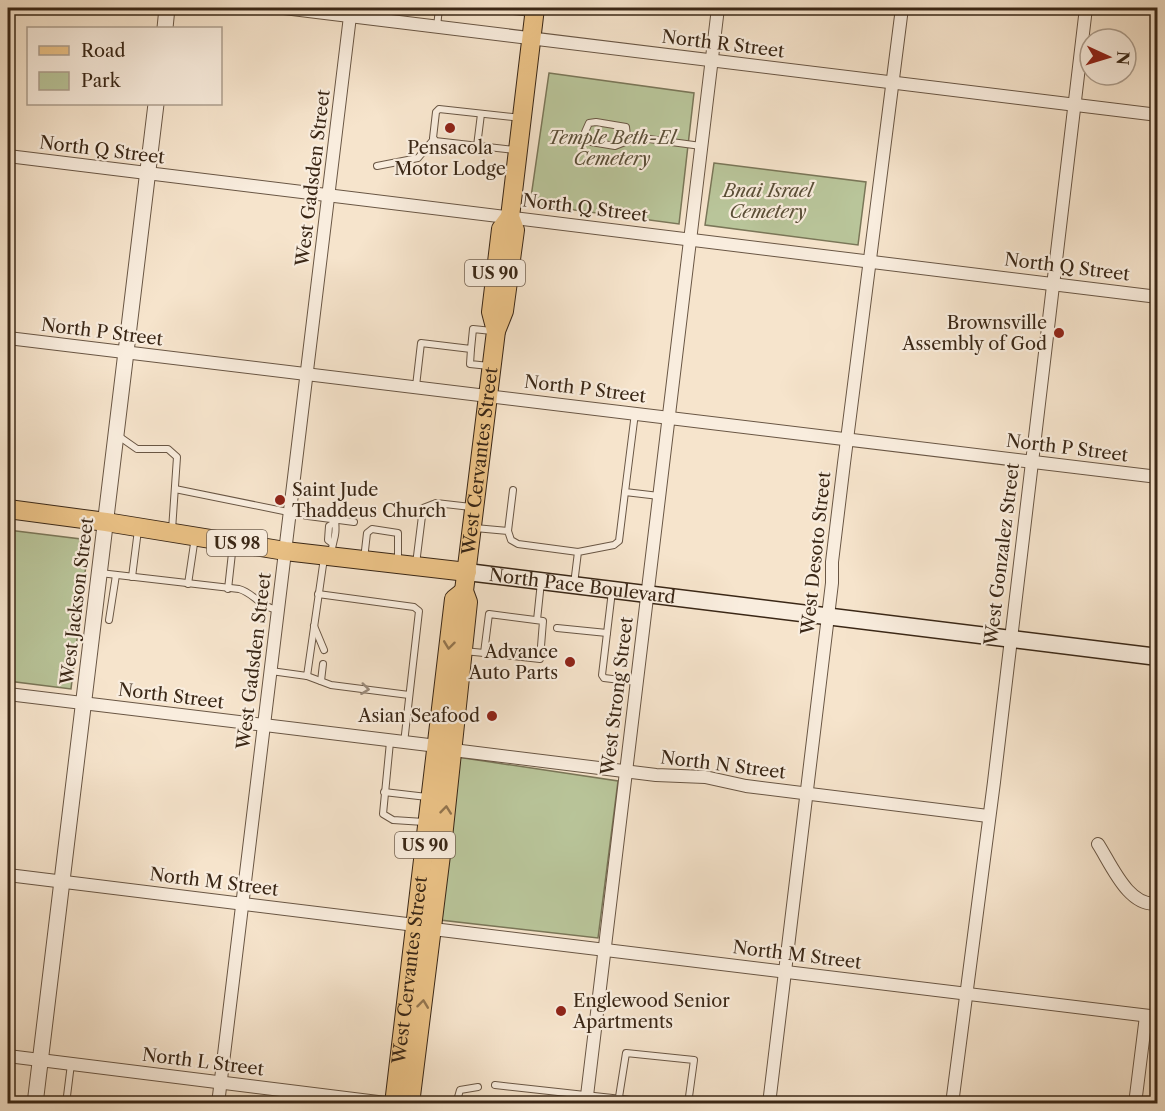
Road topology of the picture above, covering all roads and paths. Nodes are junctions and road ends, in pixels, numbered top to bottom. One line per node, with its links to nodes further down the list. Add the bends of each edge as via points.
1 (167, 8): 10 (street)
2 (284, 8): 9 (street, North R Street)
3 (439, 8): 11 (lane)
4 (484, 8): 8 (lane)
5 (718, 8): 13 (street, West Strong Street)
6 (902, 8): 14 (street, West Desoto Street)
7 (1086, 8): 16 (street, West Gonzalez Street)
8 (534, 10): 12 (main road, West Cervantes Street / US 90)
9 (351, 12): 11 (street, North R Street); 28 (street, West Gadsden Street)
10 (165, 27)
11 (437, 27): 12 (street, North R Street)
12 (531, 39): 13 (street, North R Street); 19 (main road, West Cervantes Street / US 90)
13 (712, 61): 14 (street, North R Street); 23 (street, West Strong Street)
14 (893, 83): 16 (street, North R Street); 31 (street, West Desoto Street)
15 (156, 105): 27 (street, West Jackson Street)
16 (1074, 105): 18 (street, North R Street); 32 (street, West Gonzalez Street)
17 (481, 114): 19 (lane); 21 (lane, via 439,110); 22 (lane)
18 (1158, 115)
19 (522, 118): 24 (main road, West Cervantes Street / US 90)
20 (627, 136): 20 (lane, via 615,146 591,142 585,132 589,123 596,122 626,127); 23 (lane)
21 (434, 140): 22 (lane); 26 (lane, via 418,158)
22 (477, 146): 24 (lane)
23 (701, 146): 30 (street, West Strong Street)
24 (518, 151): 29 (main road, West Cervantes Street / US 90)
25 (8, 156): 27 (street, North Q Street)
26 (377, 166)
27 (148, 173): 28 (street, North Q Street); 37 (street, West Jackson Street)
28 (329, 195): 29 (street, North Q Street); 39 (street, West Gadsden Street)
29 (510, 217): 30 (street, North Q Street); 34 (main road, West Cervantes Street / US 90, via 514,230 511,261 504,311)
30 (690, 238): 31 (street, North Q Street); 43 (street, West Strong Street)
31 (871, 261): 32 (street, North Q Street); 45 (street, West Desoto Street)
32 (1052, 283): 33 (street, North Q Street); 46 (street, West Gonzalez Street)
33 (1158, 297)
34 (496, 331): 36 (lane, via 473,329); 38 (main road, West Cervantes Street / US 90)
35 (8, 338): 37 (street, North P Street)
36 (471, 349): 38 (lane, via 470,364); 40 (lane, via 421,343)
37 (126, 353): 39 (street, North P Street); 44 (street, West Jackson Street)
38 (492, 367): 41 (main road, West Cervantes Street / US 90)
39 (307, 373): 40 (street, North P Street); 54 (street, West Gadsden Street)
40 (416, 386): 41 (street, North P Street)
41 (489, 395): 42 (street, North P Street); 52 (main road, West Cervantes Street / US 90)
42 (635, 413): 43 (street, North P Street); 50 (lane)
43 (669, 417): 45 (street, North P Street); 51 (street, West Strong Street)
44 (116, 435): 48 (lane, via 137,449 168,450 177,457); 56 (street, West Jackson Street)
45 (848, 439): 46 (street, North P Street); 83 (street, West Desoto Street)
46 (1031, 462): 47 (street, North P Street); 89 (street, West Gonzalez Street)
47 (1158, 477)
48 (175, 489): 54 (lane); 61 (lane)
49 (513, 490): 60 (lane)
50 (626, 492): 51 (lane); 66 (lane, via 617,543)
51 (659, 496): 81 (street, West Strong Street)
52 (475, 508): 59 (main road, West Cervantes Street / US 90); 69 (lane, via 436,503 423,508)
53 (8, 509): 56 (main road, North Pace Boulevard / US 98)
54 (290, 511): 55 (lane); 64 (street, West Gadsden Street)
55 (334, 521): 57 (lane); 65 (lane, via 336,537)
56 (106, 522): 58 (main road, North Pace Boulevard / US 98); 71 (street, West Jackson Street)
57 (354, 522)
58 (138, 527): 61 (main road, North Pace Boulevard / US 98); 73 (lane)
59 (472, 527): 60 (lane); 70 (main road, West Cervantes Street / US 90)
60 (508, 531): 66 (lane, via 511,540 518,544)
61 (171, 532): 62 (main road, North Pace Boulevard / US 98)
62 (195, 536): 63 (main road, North Pace Boulevard / US 98); 75 (lane)
63 (234, 542): 64 (main road, North Pace Boulevard / US 98); 77 (lane)
64 (285, 551): 65 (main road, North Pace Boulevard / US 98); 82 (street, West Gadsden Street)
65 (329, 551): 67 (main road, North Pace Boulevard / US 98); 80 (lane)
66 (578, 552): 76 (lane)
67 (364, 560): 68 (main road, North Pace Boulevard / US 98); 68 (lane, via 369,530 388,531 400,536)
68 (398, 564): 69 (main road, North Pace Boulevard / US 98)
69 (416, 566): 70 (main road, North Pace Boulevard / US 98)
70 (467, 572): 74 (main road, North Pace Boulevard); 78 (main road, West Cervantes Street / US 90)
71 (100, 573): 72 (lane); 101 (street, West Jackson Street)
72 (116, 575): 73 (lane); 84 (lane)
73 (132, 577): 75 (lane)
74 (541, 582): 76 (main road, North Pace Boulevard); 85 (lane)
75 (188, 584): 77 (lane)
76 (574, 586): 79 (main road, North Pace Boulevard)
77 (228, 589): 82 (lane, via 247,591 257,603)
78 (464, 591): 91 (main road, West Cervantes Street / US 90, via 468,602); 105 (main road, West Cervantes Street / US 90, one-way to 105, via 454,599)
79 (612, 591): 81 (main road, North Pace Boulevard); 88 (lane)
80 (318, 594): 86 (lane); 100 (lane, via 414,607 419,611)
81 (647, 595): 83 (main road, North Pace Boulevard); 98 (street, West Strong Street)
82 (278, 610): 95 (street, West Gadsden Street)
83 (828, 618): 89 (main road, North Pace Boulevard); 108 (street, West Desoto Street)
84 (109, 620)
85 (537, 620): 92 (lane, via 503,620 489,614); 92 (lane, via 543,621 540,659 499,651)
86 (314, 625): 90 (lane); 96 (lane)
87 (557, 628): 88 (lane)
88 (607, 633): 98 (lane, via 602,675)
89 (1010, 639): 93 (main road, North Pace Boulevard); 110 (street, West Gonzalez Street)
90 (324, 650)
91 (463, 651): 92 (lane); 105 (main road, West Cervantes Street / US 90)
92 (484, 653)
93 (1158, 657)
94 (323, 664): 97 (lane)
95 (271, 671): 96 (lane); 102 (street, West Gadsden Street)
96 (308, 676): 97 (lane)
97 (321, 681): 100 (lane, one-way to 100)
98 (637, 682): 106 (street, West Strong Street)
99 (8, 694): 101 (street, North Street)
100 (409, 695): 104 (lane)
101 (84, 703): 102 (street, North Street); 114 (street, West Jackson Street)
102 (264, 726): 103 (street, North Street); 116 (street, West Gadsden Street)
103 (390, 742): 104 (street, North Street); 107 (lane)
104 (404, 743): 105 (street, North Street)
105 (445, 748): 106 (street, North N Street); 109 (main road, West Cervantes Street / US 90); 117 (main road, West Cervantes Street / US 90, one-way to 105)
106 (626, 771): 108 (street, North N Street, via 705,777); 118 (street, West Strong Street)
107 (384, 792): 109 (lane); 111 (lane, via 383,814 393,820)
108 (806, 794): 110 (street, North N Street); 119 (street, West Desoto Street)
109 (431, 797): 111 (main road, West Cervantes Street / US 90)
110 (988, 816): 120 (street, West Gonzalez Street)
111 (428, 822): 117 (main road, West Cervantes Street / US 90)
112 (1098, 844): 115 (street, via 1131,894 1147,904)
113 (8, 875): 114 (street, North M Street)
114 (62, 882): 116 (street, North M Street); 123 (street, West Jackson Street)
115 (1158, 903)
116 (242, 904): 117 (street, North M Street); 125 (street, West Gadsden Street)
117 (424, 927): 118 (street, North M Street); 133 (main road, West Cervantes Street / US 90); 134 (main road, West Cervantes Street / US 90, one-way to 117)
118 (604, 950): 119 (street, North M Street); 129 (street, West Strong Street)
119 (784, 972): 120 (street, North M Street); 138 (street, West Desoto Street)
120 (966, 994): 121 (street, North M Street); 139 (street, West Gonzalez Street)
121 (1152, 1017): 140 (street)
122 (8, 1056): 123 (street, North L Street)
123 (40, 1060): 124 (street, North L Street); 130 (street, West Jackson Street)
124 (71, 1064): 125 (street, North L Street); 131 (lane)
125 (221, 1082): 132 (street, West Gadsden Street); 133 (street, North L Street)
126 (495, 1085): 129 (lane)
127 (478, 1087): 135 (lane, via 460,1090)
128 (620, 1097): 129 (lane); 136 (lane); 137 (lane, via 626,1053 694,1060)
129 (586, 1098)
130 (35, 1104)
131 (66, 1104)
132 (218, 1104)
133 (394, 1104)
134 (410, 1104)
135 (456, 1104)
136 (667, 1104)
137 (688, 1104)
138 (769, 1104)
139 (952, 1104)
140 (1135, 1104)

